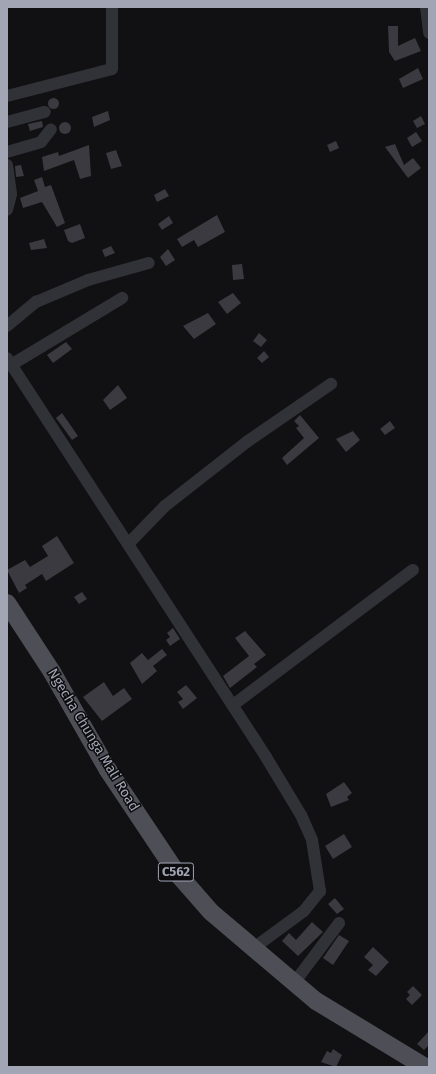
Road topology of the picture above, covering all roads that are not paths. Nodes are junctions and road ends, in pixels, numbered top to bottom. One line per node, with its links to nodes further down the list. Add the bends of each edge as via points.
1 (112, 7): 4 (street, via 112,69)
2 (426, 7): 3 (street)
3 (429, 34)
4 (7, 96)
5 (45, 112): 6 (street)
6 (7, 122)
7 (51, 129): 8 (street, via 41,142)
8 (7, 152)
9 (7, 165): 10 (street, via 11,194)
10 (7, 210)
11 (149, 263): 13 (street, via 88,280 36,302)
12 (122, 298): 14 (street)
13 (7, 326)
14 (9, 361): 16 (street)
15 (331, 384): 16 (street, via 248,441 171,501)
16 (128, 544): 19 (street)
17 (413, 570): 19 (street)
18 (7, 603): 21 (main road, Ngecha Chunga Mali Road / C562, via 52,672 108,770 176,872 211,912)
19 (233, 705): 21 (street, via 301,815 312,840 320,878 320,892 314,901)
20 (339, 923): 22 (street)
21 (252, 948): 22 (main road, Ngecha Chunga Mali Road / C562)
22 (294, 983): 23 (main road, Ngecha Chunga Mali Road / C562, via 316,1001)
23 (425, 1067)

